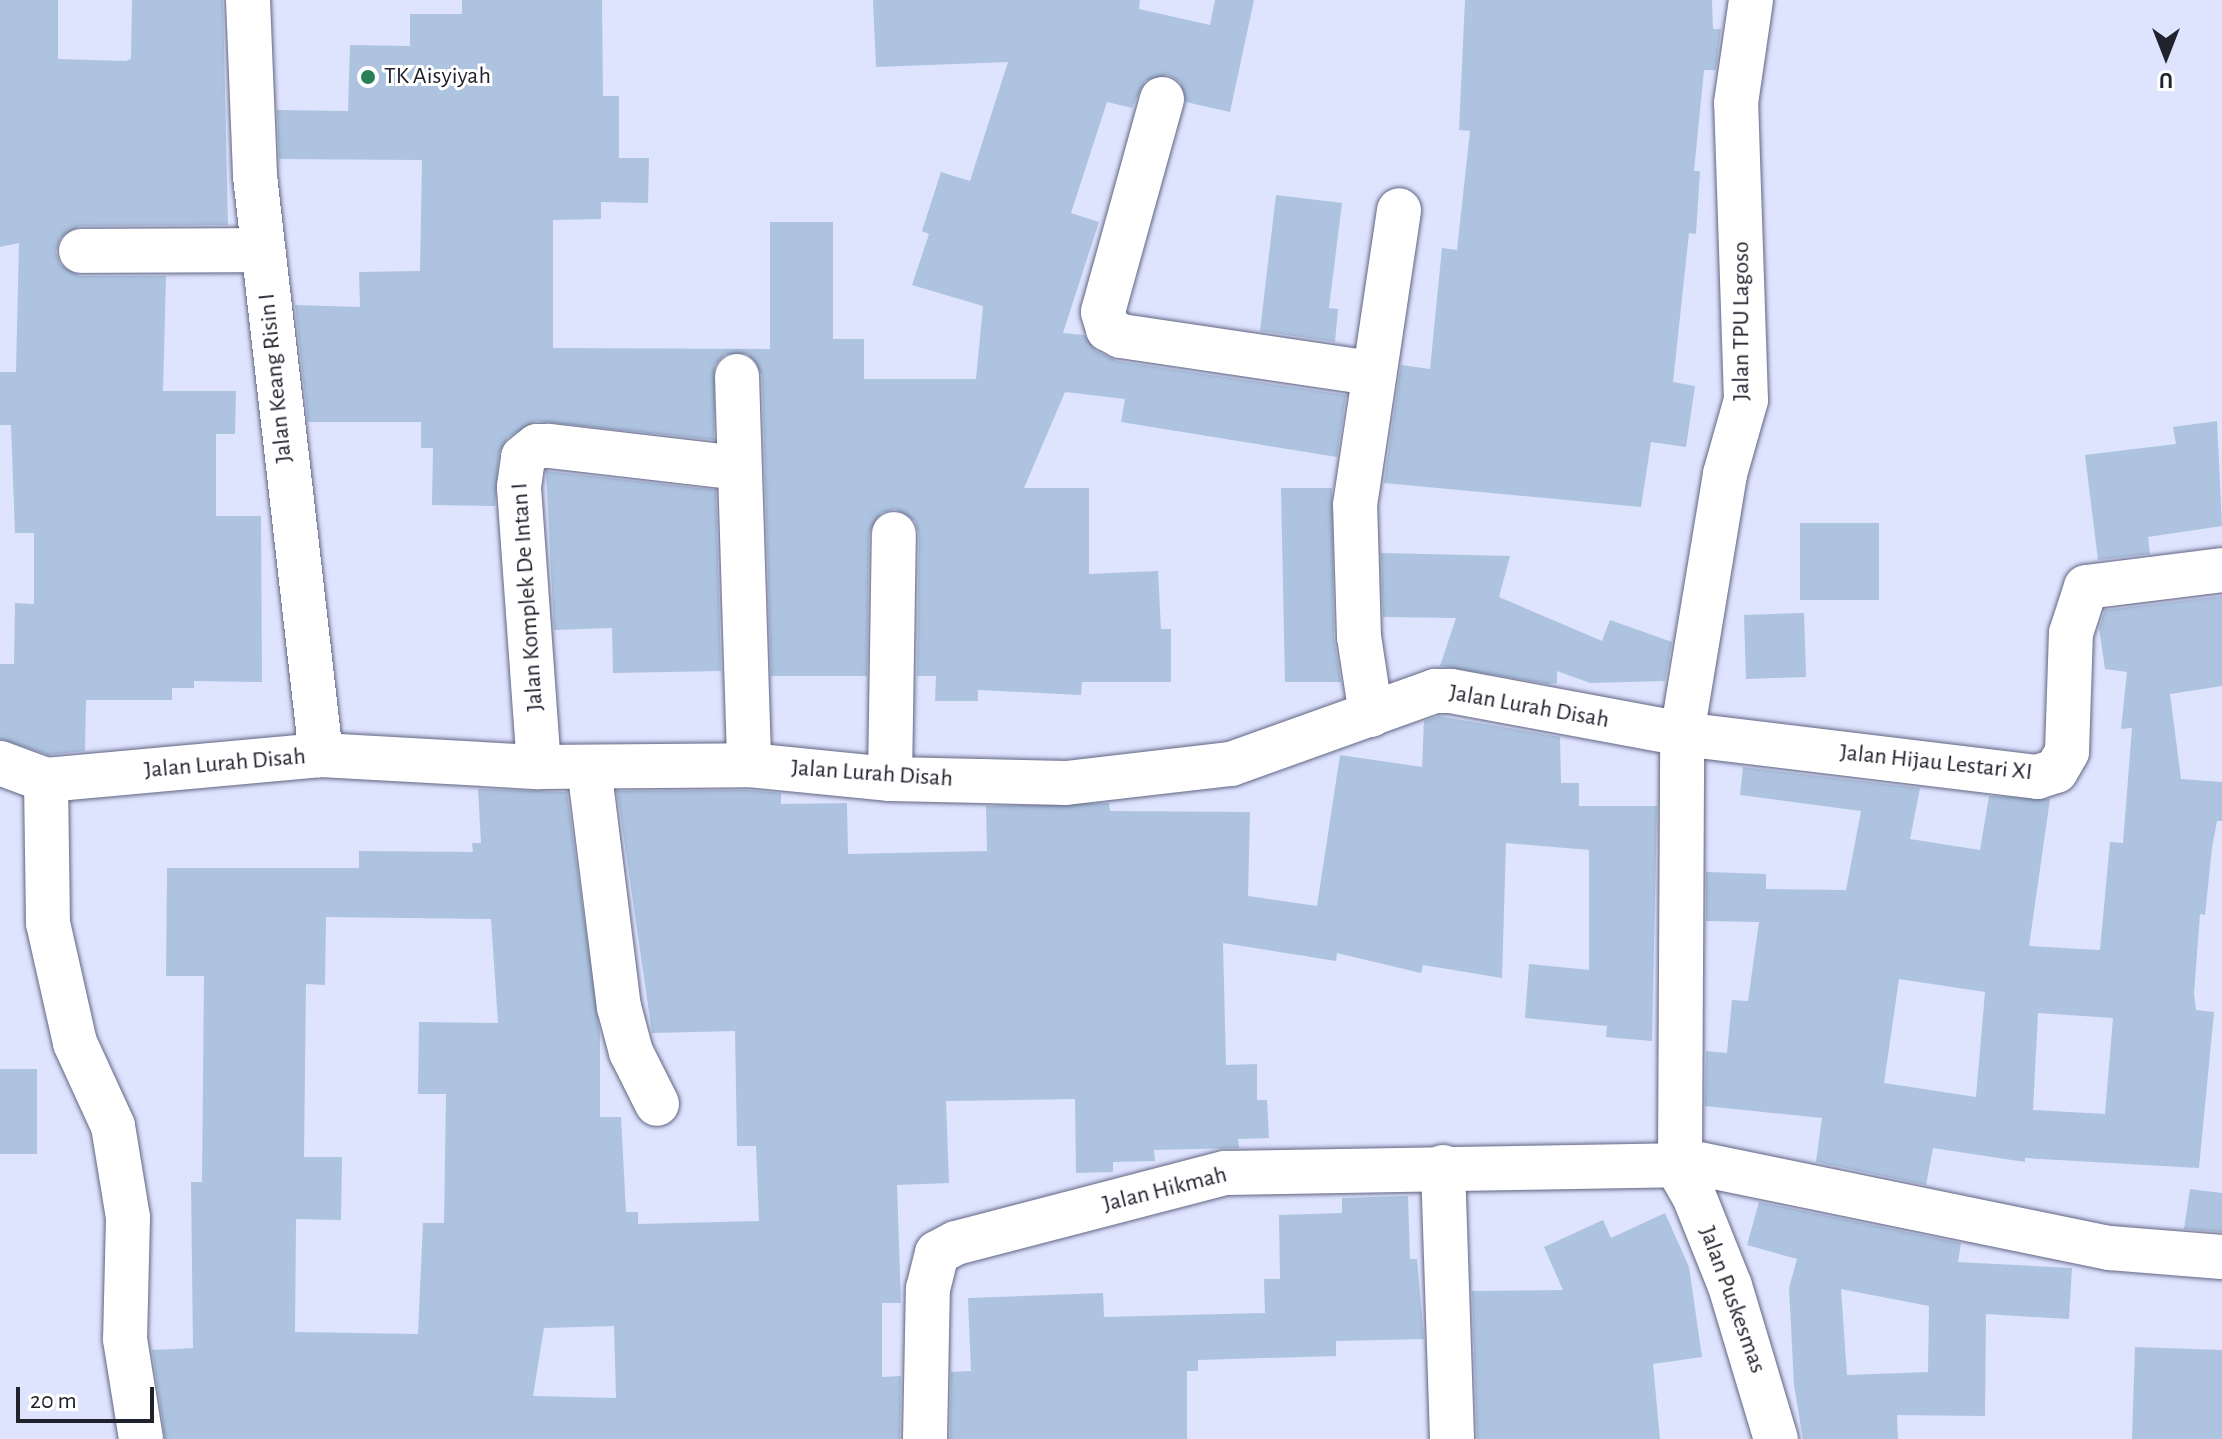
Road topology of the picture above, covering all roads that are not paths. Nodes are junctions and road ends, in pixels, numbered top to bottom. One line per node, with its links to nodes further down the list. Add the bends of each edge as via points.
1 (248, 0): 5 (street, Jalan Keang Risin I)
2 (1751, 0): 13 (street, Jalan TPU Lagoso, via 1736,103 1746,400 1725,474)
3 (1162, 99): 7 (street, via 1103,312 1108,329 1121,336)
4 (1399, 210): 7 (street)
5 (262, 250): 6 (street); 14 (street, Jalan Keang Risin I)
6 (81, 251)
7 (1371, 373): 12 (street, via 1355,505 1359,637)
8 (737, 376): 9 (street)
9 (739, 468): 16 (street); 17 (street, Jalan Komplek De Intan I, via 549,446 537,446 523,457 519,487)
10 (894, 534): 19 (street)
11 (2222, 570): 13 (street, Jalan Hijau Lestari XI, via 2086,587 2071,633 2067,752 2061,766 2049,774)
12 (1371, 715): 13 (street, Jalan Lurah Disah, via 1435,691 1451,691); 19 (street, Jalan Lurah Disah, via 1231,764 1066,783)
13 (1682, 734): 22 (street, Jalan TPU Lagoso)
14 (321, 755): 17 (street, Jalan Lurah Disah); 20 (street, Jalan Lurah Disah)
15 (0, 763): 20 (street, Jalan Lurah Disah)
16 (749, 765): 18 (street, Jalan Lurah Disah); 19 (street, Jalan Lurah Disah)
17 (539, 767): 18 (street, Jalan Lurah Disah)
18 (589, 767): 21 (street, via 619,1007 631,1052)
19 (890, 779)
20 (46, 780): 25 (street, via 48,923 75,1043 113,1126 128,1218 125,1339)
21 (657, 1104)
22 (1678, 1163): 23 (street, Jalan Hikmah); 24 (street, Jalan Hikmah, via 2110,1248); 28 (street, Jalan Puskesmas, via 1730,1286)
23 (1443, 1167): 26 (street, Jalan Hikmah, via 1225,1173 956,1243 937,1253 928,1289); 27 (street)
24 (2222, 1257)
25 (141, 1439)
26 (925, 1439)
27 (1452, 1439)
28 (1776, 1439)

